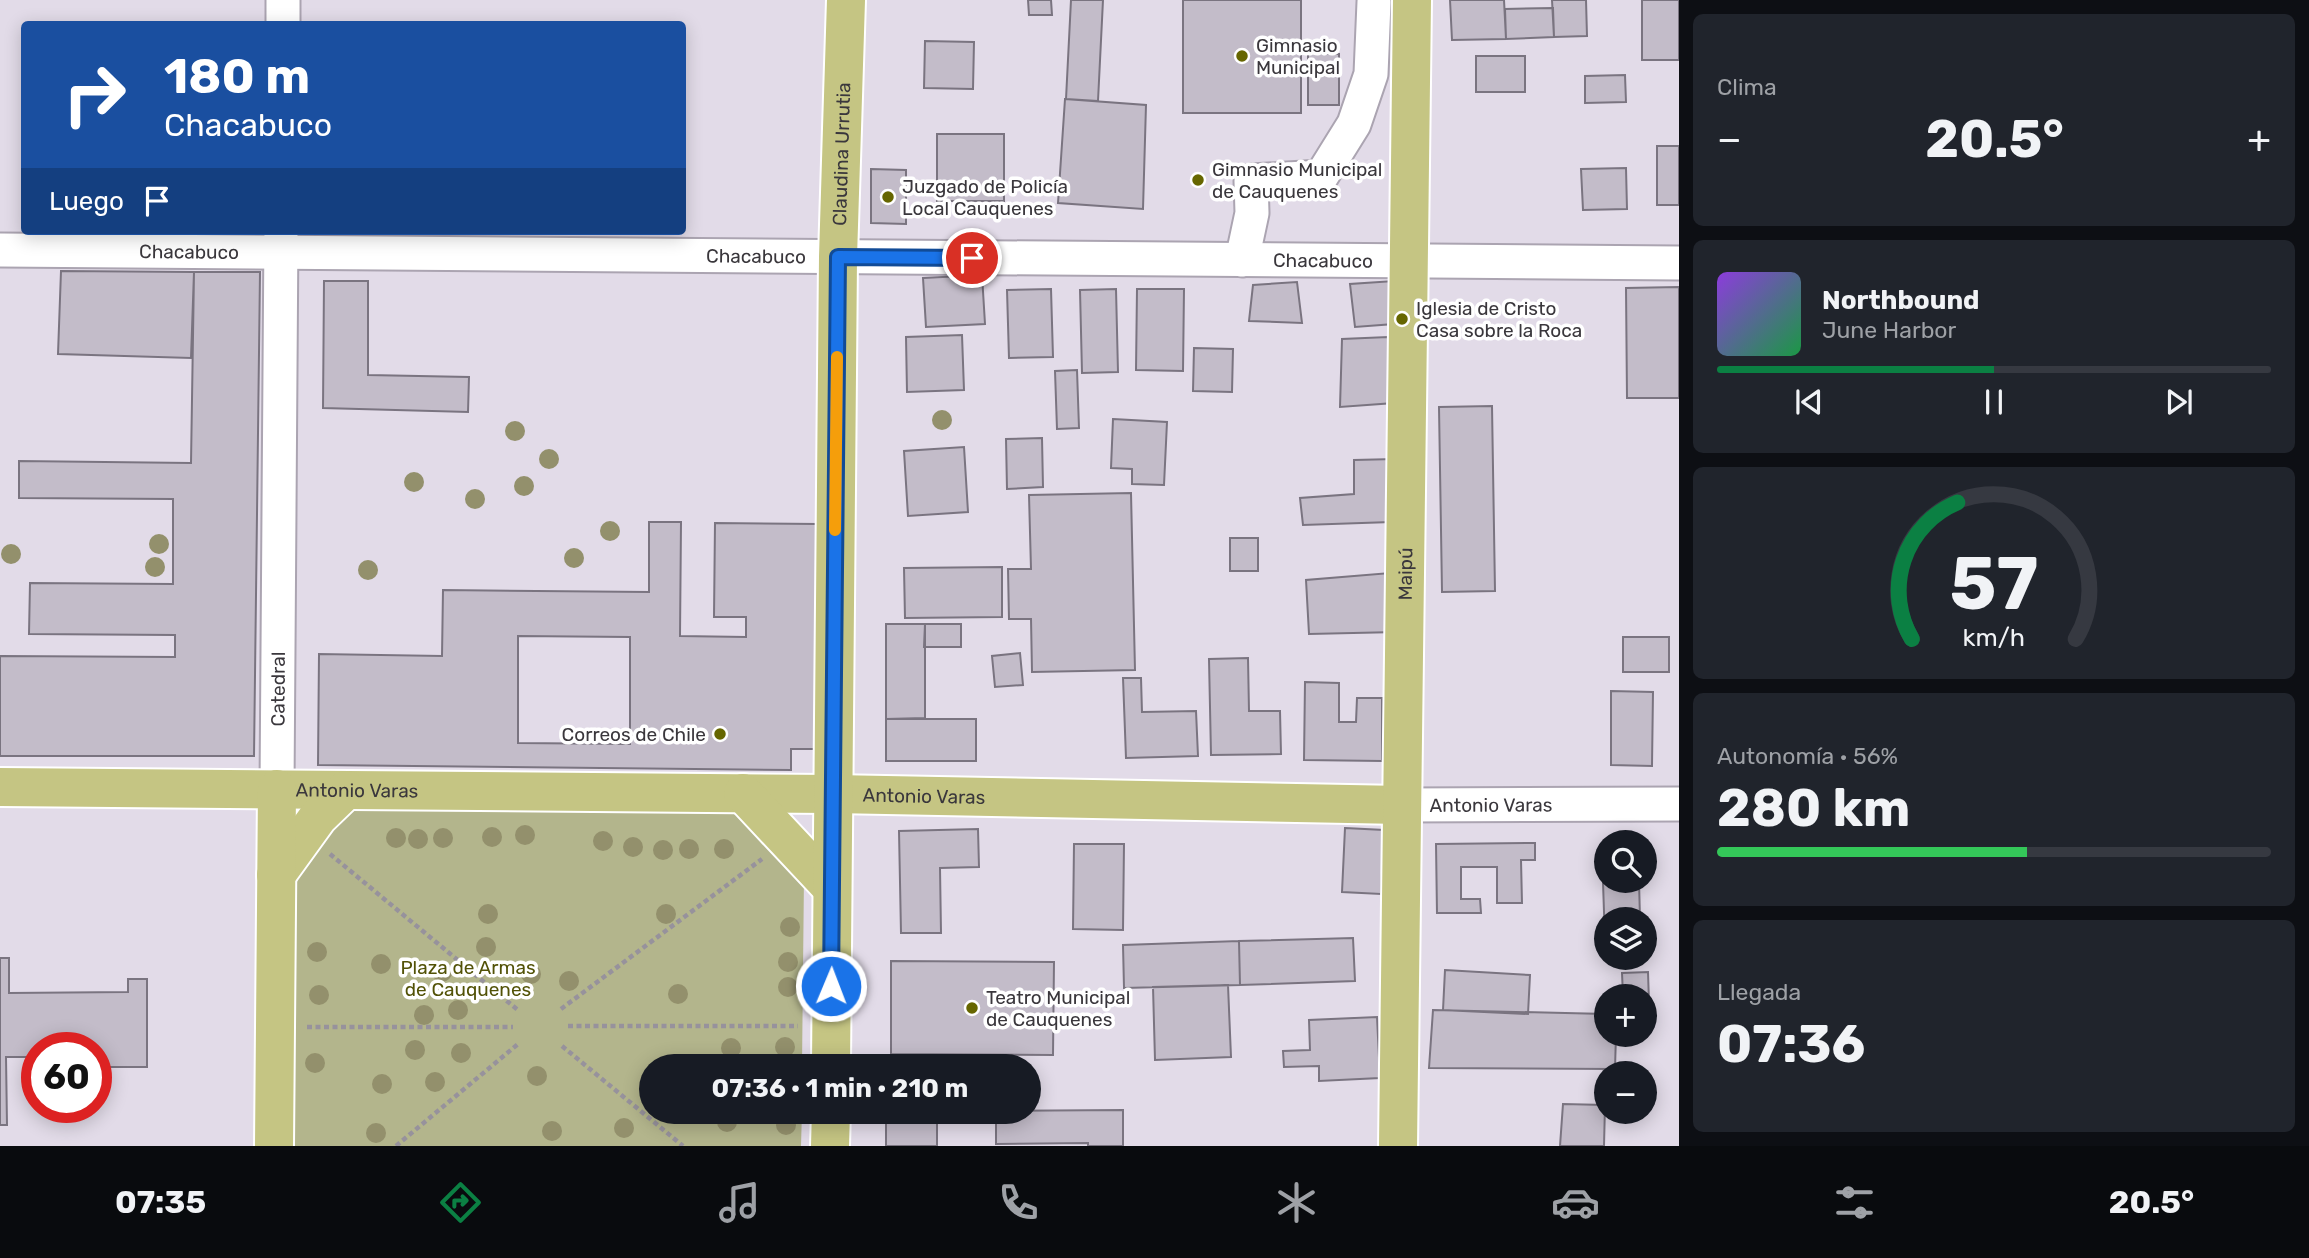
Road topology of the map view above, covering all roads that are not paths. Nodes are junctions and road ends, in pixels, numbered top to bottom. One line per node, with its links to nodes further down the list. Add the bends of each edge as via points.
1 (283, 0): 5 (street)
2 (846, 0): 8 (main road, Claudina Urrutia)
3 (1412, 0): 10 (main road, Maipú)
4 (1374, 2): 9 (street, via 1371,74 1354,124 1321,177 1251,181 1252,213)
5 (283, 21)
6 (281, 242): 7 (street, Chacabuco); 8 (street, Chacabuco); 13 (street, Catedral)
7 (0, 250)
8 (838, 257): 9 (street, Chacabuco); 16 (main road, Claudina Urrutia)
9 (1242, 260): 10 (street, Chacabuco)
10 (1409, 262): 11 (street, Chacabuco); 17 (main road, Maipú)
11 (1679, 263)
12 (0, 788): 13 (main road, Antonio Varas)
13 (276, 789): 14 (main road, Antonio Varas); 19 (main road, Catedral)
14 (346, 790): 15 (main road, Antonio Varas); 19 (main road, via 307,830)
15 (743, 793): 16 (main road, Antonio Varas); 20 (main road)
16 (833, 794): 17 (main road, Antonio Varas); 20 (main road, Claudina Urrutia)
17 (1402, 804): 18 (street, Antonio Varas); 25 (main road, Maipú)
18 (1679, 804)
19 (276, 875): 23 (main road, Catedral)
20 (832, 888): 21 (main road, Claudina Urrutia)
21 (831, 1054)
22 (831, 1124): 24 (main road)
23 (274, 1146)
24 (830, 1146)
25 (1398, 1146)

